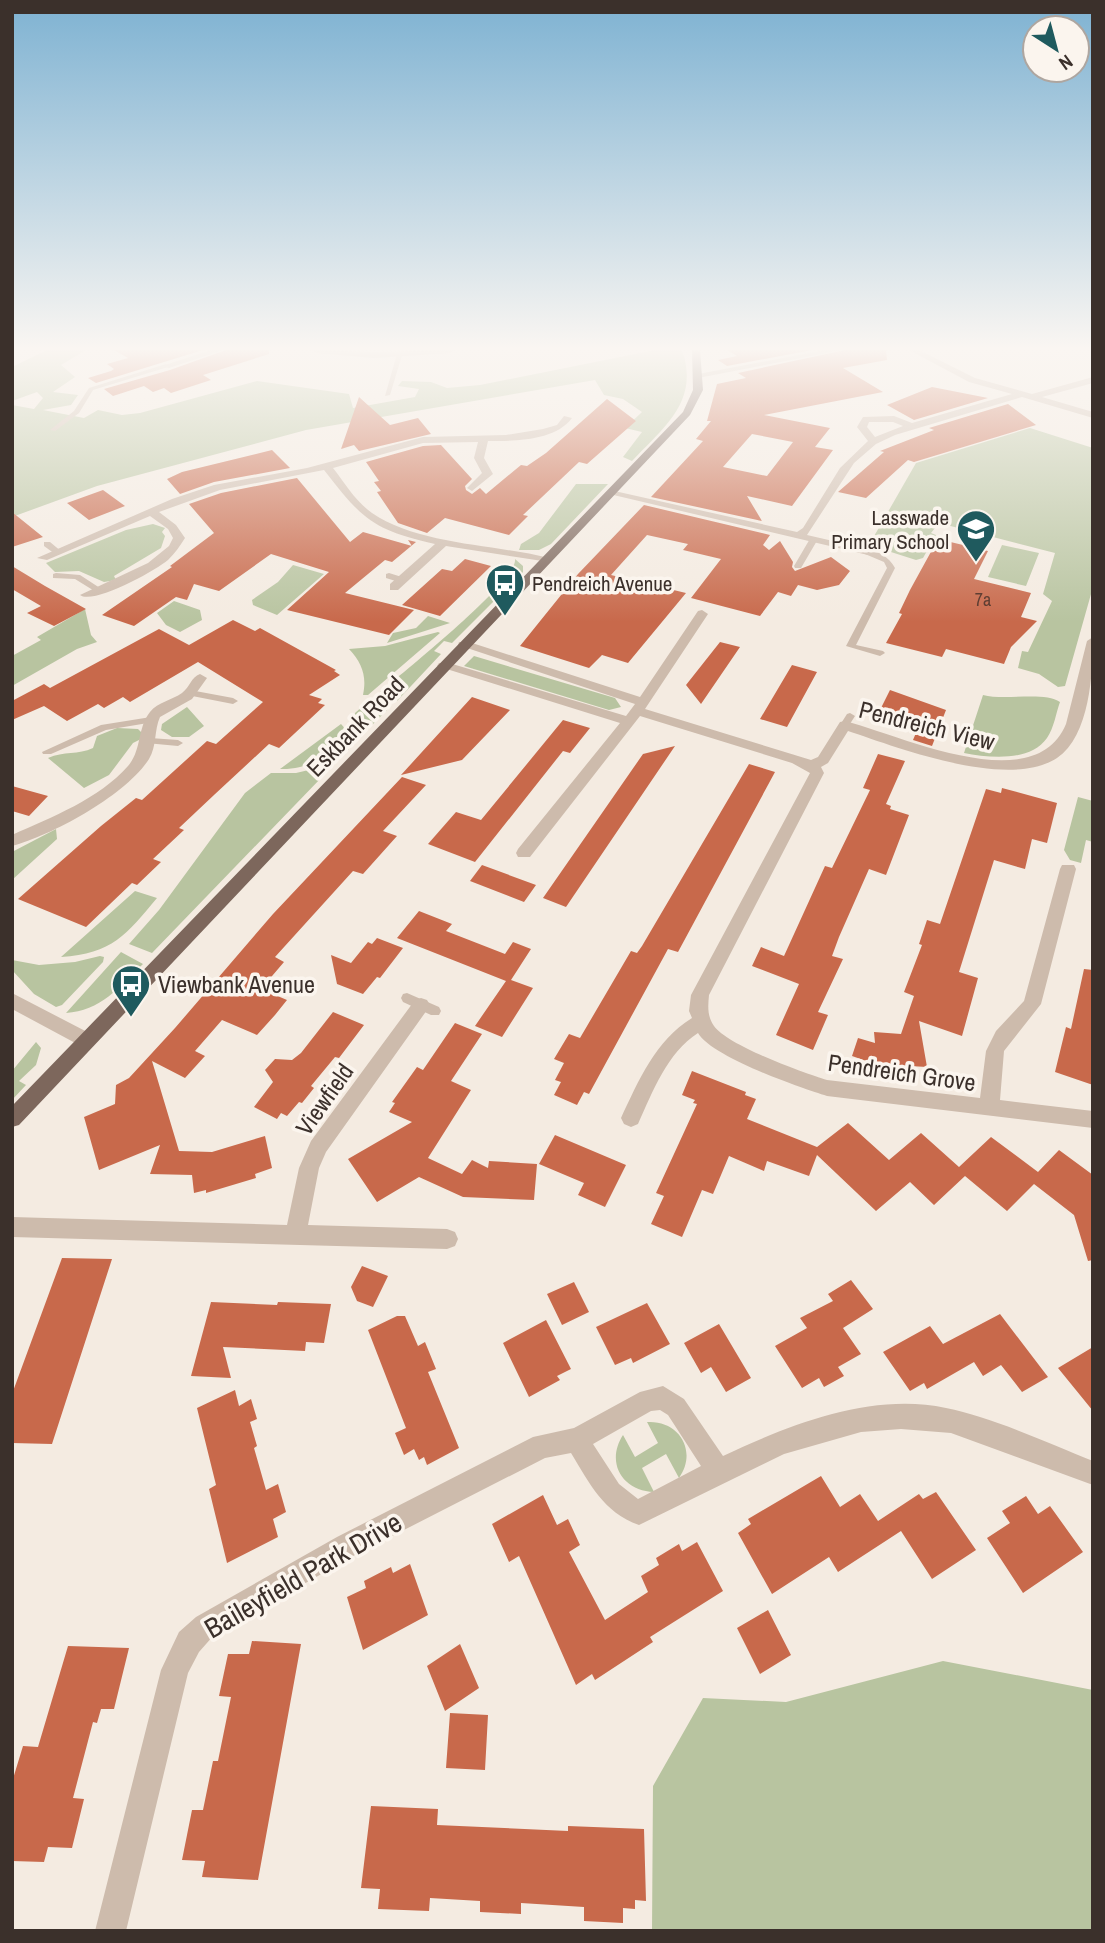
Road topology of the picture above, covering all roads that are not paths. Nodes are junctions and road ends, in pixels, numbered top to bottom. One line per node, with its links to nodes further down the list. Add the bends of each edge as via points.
1 (421, 441): 5 (street)
2 (484, 441): 6 (street, via 479,458 488,474)
3 (659, 441): 7 (main road, Eskbank Road)
4 (876, 441): 9 (street, via 854,457)
5 (327, 466): 8 (street, via 218,487); 11 (street, via 357,506 381,523)
6 (472, 488)
7 (610, 493): 9 (street); 16 (main road, Eskbank Road)
8 (152, 513): 13 (street); 20 (street, via 172,527 179,538 177,545 148,567)
9 (801, 534): 10 (street)
10 (814, 539): 14 (street); 17 (lane)
11 (445, 541): 16 (street); 19 (street)
12 (47, 544): 13 (lane)
13 (58, 552): 15 (street)
14 (868, 552): 25 (lane, via 887,560 891,568 851,646)
15 (43, 558)
16 (545, 560): 24 (main road, Eskbank Road)
17 (798, 566)
18 (56, 576): 20 (lane, via 77,577)
19 (395, 581)
20 (99, 590): 21 (street)
21 (86, 595)
22 (702, 614): 30 (street)
23 (1093, 641): 35 (street, Pendreich View, via 1069,735 1042,758 1000,766 964,762 848,721 823,760)
24 (464, 645): 26 (main road, Eskbank Road); 30 (street)
25 (880, 653)
26 (444, 666): 30 (street); 42 (main road, Eskbank Road)
27 (200, 678): 28 (street)
28 (190, 693): 29 (lane); 31 (street)
29 (233, 701)
30 (636, 711): 35 (street); 37 (street)
31 (151, 720): 32 (street); 34 (lane, via 104,727)
32 (150, 741): 33 (lane); 36 (street, via 141,759 95,798)
33 (178, 743)
34 (47, 752)
35 (812, 766): 41 (street, via 815,780 699,995)
36 (12, 841)
37 (524, 853)
38 (1068, 869): 43 (street, Pendreich Grove, via 1032,1004 995,1051)
39 (12, 1000): 42 (street)
40 (421, 1005): 48 (street, Viewfield, via 318,1147 309,1168)
41 (701, 1022): 43 (street, Pendreich Grove, via 724,1046 807,1082); 44 (street, via 666,1048)
42 (86, 1040): 45 (main road, Eskbank Road)
43 (989, 1109): 46 (street, Pendreich Grove)
44 (631, 1118)
45 (12, 1119)
46 (1093, 1120)
47 (12, 1227): 48 (street)
48 (296, 1235): 49 (street)
49 (447, 1239)
50 (578, 1440): 51 (street, via 618,1501 629,1510 639,1512); 51 (street, Baileyfield Park Drive, via 648,1400 663,1398 676,1407); 53 (street, Baileyfield Park Drive, via 542,1446 346,1546 222,1615 189,1642 174,1670)
51 (718, 1471): 52 (street, via 830,1428 896,1417 943,1419)
52 (1093, 1472)
53 (110, 1931)

